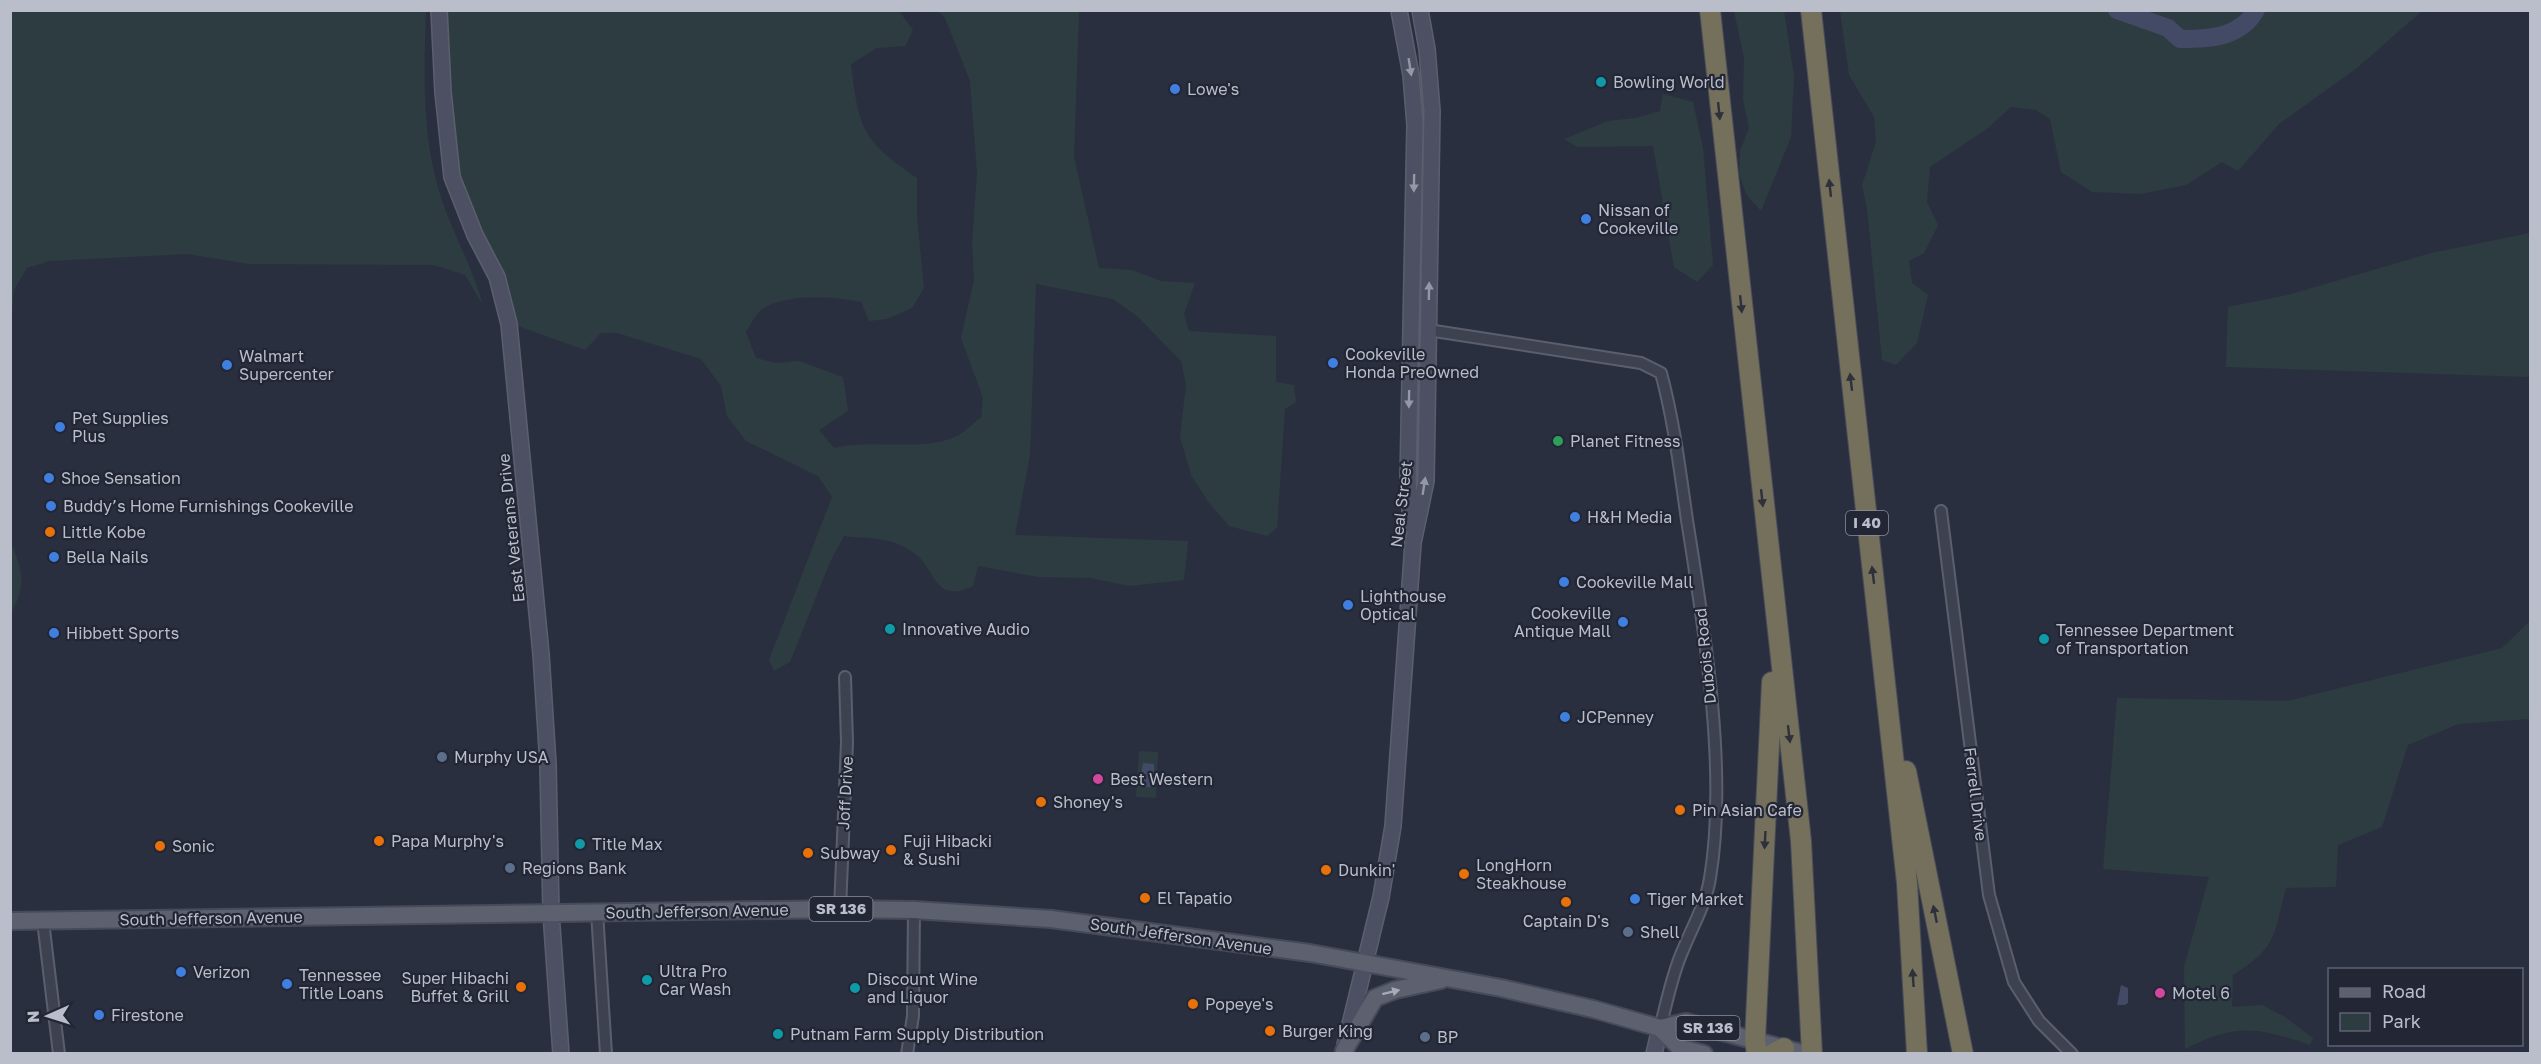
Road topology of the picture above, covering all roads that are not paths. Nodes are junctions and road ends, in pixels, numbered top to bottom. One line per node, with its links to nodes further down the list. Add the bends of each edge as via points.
1 (439, 10): 15 (main road, East Veterans Drive, via 452,177 497,277 507,312 541,654)
2 (1399, 10): 8 (main road, one-way to 8, via 1415,125 1408,480)
3 (1420, 10): 6 (main road, Neal Street, one-way to 3, via 1432,111)
4 (1710, 10): 9 (highway, one-way to 9)
5 (1811, 10): 10 (highway, I 40, one-way to 5)
6 (1428, 330): 8 (main road, Neal Street, one-way to 6, via 1426,481); 21 (street, Dubois Road, via 1641,363 1661,373 1695,572 1716,782 1710,879 1702,912 1682,951)
7 (1941, 511): 36 (street, Ferrell Drive, via 1989,895 2014,982 2039,1021)
8 (1413, 543): 18 (main road, Neal Street, via 1393,826)
9 (1772, 592): 23 (highway, one-way to 23, via 1772,720); 33 (highway, one-way to 33, via 1801,841)
10 (1878, 618): 20 (highway, one-way to 10); 22 (highway, I 40, one-way to 10, via 1907,883)
11 (845, 677): 12 (street, Joff Drive, via 847,741)
12 (840, 909): 13 (main road, South Jefferson Avenue / SR 136); 14 (main road, South Jefferson Avenue / SR 136)
13 (914, 910): 18 (main road, South Jefferson Avenue / SR 136, via 1116,926); 29 (street, via 912,1016)
14 (597, 912): 15 (main road, South Jefferson Avenue / SR 136); 28 (street)
15 (551, 913): 17 (main road, South Jefferson Avenue / SR 136); 27 (main road, East Veterans Drive)
16 (10, 921): 17 (main road, South Jefferson Avenue / SR 136)
17 (43, 921): 26 (street)
18 (1365, 963): 19 (main road, South Jefferson Avenue / SR 136); 25 (main road, Neal Street)
19 (1448, 978): 21 (main road, South Jefferson Avenue / SR 136, via 1593,1009); 25 (main road, one-way to 19, via 1375,998)
20 (1948, 981): 34 (highway); 35 (highway)
21 (1660, 1028): 23 (main road, South Jefferson Avenue / SR 136, via 1686,1022); 30 (main road); 31 (main road, South Jefferson Avenue / SR 136, via 1680,1048)
22 (1917, 1045)
23 (1756, 1047): 24 (main road, South Jefferson Avenue / SR 136)
24 (1779, 1051): 32 (main road, South Jefferson Avenue / SR 136)
25 (1344, 1052)
26 (59, 1053)
27 (561, 1053)
28 (606, 1053)
29 (907, 1053)
30 (1654, 1053)
31 (1704, 1053)
32 (1805, 1053)
33 (1812, 1053)
34 (1963, 1053)
35 (1978, 1053)
36 (2072, 1053)

